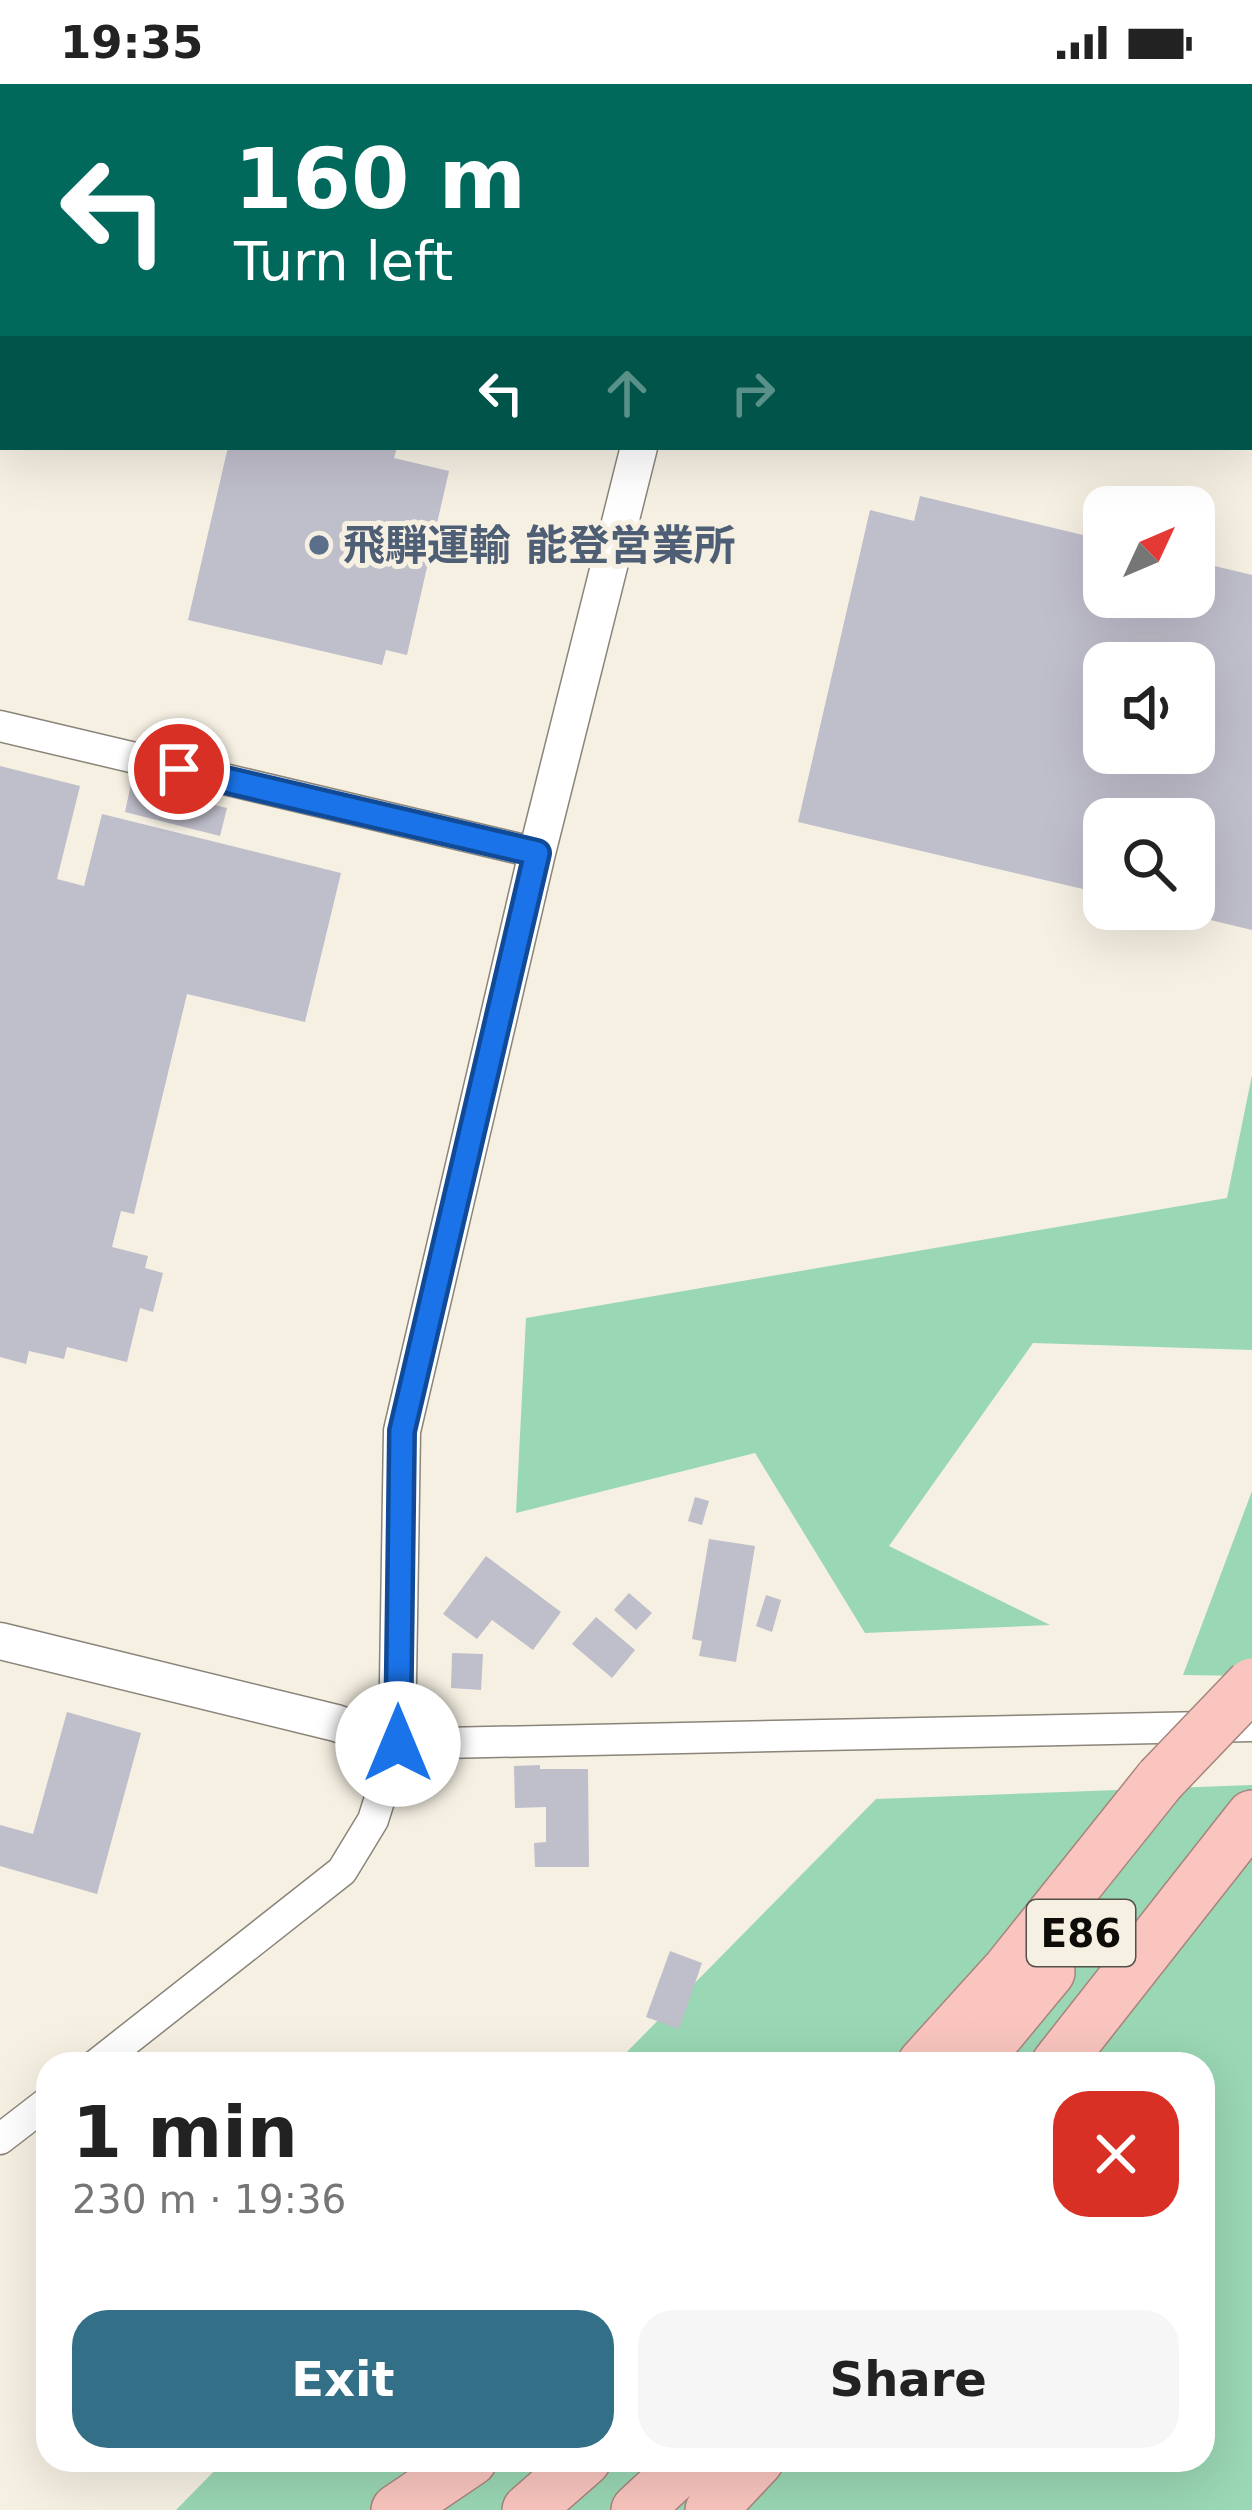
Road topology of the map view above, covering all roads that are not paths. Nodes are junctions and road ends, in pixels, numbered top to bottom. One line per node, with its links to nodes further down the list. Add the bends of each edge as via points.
1 (638, 450): 3 (street)
2 (0, 727): 3 (street)
3 (537, 853): 8 (street, via 402,1431)
4 (0, 1641): 8 (street)
5 (1252, 1684): 9 (highway, bridge)
6 (1252, 1703): 9 (highway, E86)
7 (1252, 1726): 8 (street)
8 (398, 1744): 12 (street, via 373,1820 342,1871)
9 (1172, 1789): 13 (highway); 14 (highway, E86)
10 (1251, 1817): 11 (highway, E86)
11 (1193, 1893): 15 (highway, E86); 16 (highway)
12 (113, 2052)
13 (934, 2052)
14 (982, 2052)
15 (1067, 2052)
16 (1086, 2052)
17 (36, 2111): 18 (street)
18 (0, 2139)
19 (453, 2472): 23 (highway)
20 (571, 2472): 24 (highway)
21 (678, 2472): 25 (highway)
22 (747, 2472): 26 (highway)
23 (397, 2510)
24 (528, 2510)
25 (637, 2510)
26 (711, 2510)

